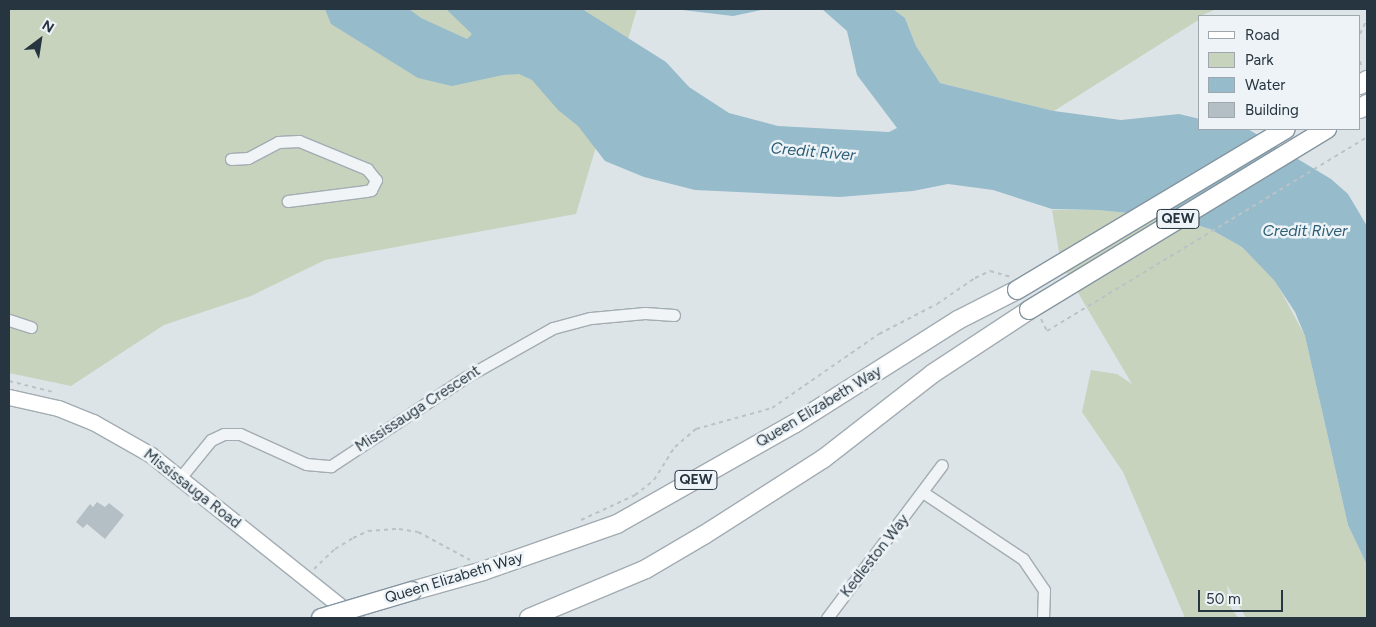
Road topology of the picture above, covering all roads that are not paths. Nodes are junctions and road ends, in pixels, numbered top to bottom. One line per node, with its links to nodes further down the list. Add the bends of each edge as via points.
1 (1284, 130): 12 (highway, Queen Elizabeth Way / QEW, bridge, via 1016,285 794,424 617,524 483,571)
2 (1325, 130): 14 (highway, QEW, bridge, via 932,374 823,459 704,535 646,570)
3 (231, 159): 4 (street, via 248,158 278,142 299,141 367,169 376,180 371,190)
4 (288, 201)
5 (674, 315): 10 (street, Mississauga Crescent, via 645,313 590,318 553,328 466,377 331,466 306,464 240,434 224,434 211,440)
6 (9, 320): 7 (street)
7 (32, 327)
8 (9, 396): 10 (main road, Mississauga Road, via 58,408 93,422 144,450)
9 (942, 465): 11 (street, Kedleston Way)
10 (180, 478): 13 (main road, Mississauga Road)
11 (924, 493): 15 (street, Kedleston Way); 16 (street, via 1023,559 1044,590)
12 (321, 618)
13 (356, 618)
14 (529, 618)
15 (827, 618)
16 (1043, 618)

